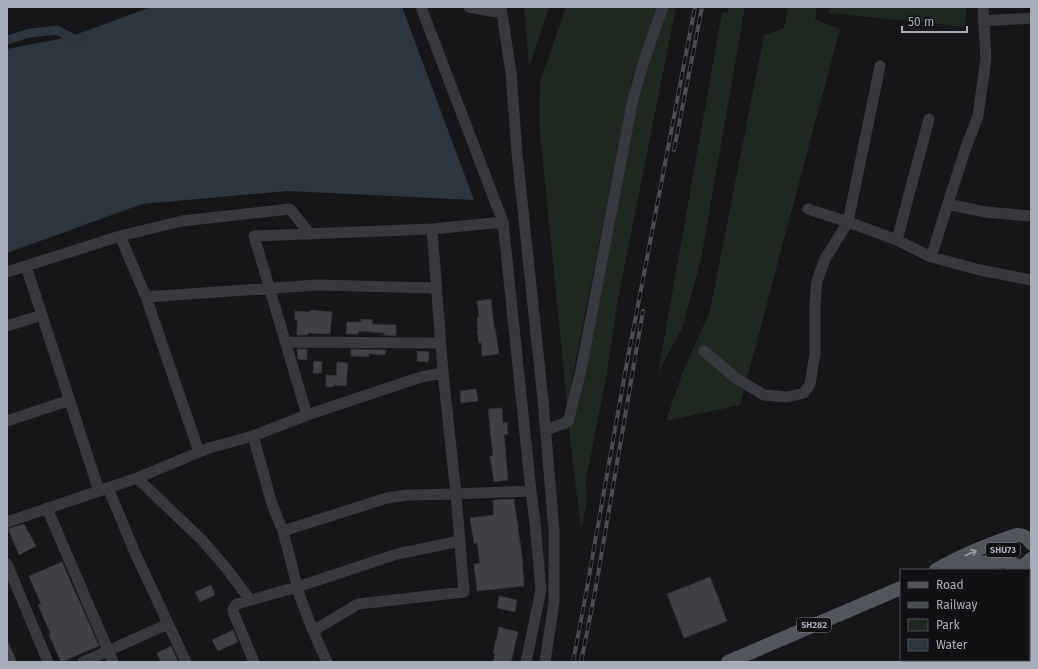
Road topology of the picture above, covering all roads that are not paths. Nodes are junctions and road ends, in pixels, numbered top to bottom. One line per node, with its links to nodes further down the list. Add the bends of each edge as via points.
1 (421, 7): 13 (street)
2 (469, 7): 5 (street)
3 (663, 7): 35 (street, via 633,99 568,422)
4 (983, 7): 7 (street)
5 (501, 10): 35 (street, via 511,73)
6 (1031, 18): 7 (street)
7 (983, 21): 10 (street, via 986,59 978,116)
8 (880, 66): 14 (street)
9 (929, 119): 18 (street)
10 (948, 204): 12 (street, via 985,212); 19 (street)
11 (808, 209): 14 (street)
12 (1031, 216)
13 (502, 222): 15 (street); 40 (street)
14 (848, 222): 18 (street); 30 (street, via 825,259 817,281 814,354 810,384 804,393 786,397 764,394 737,379)
15 (432, 229): 16 (street); 23 (street)
16 (310, 234): 17 (street, via 290,209 182,221); 24 (street, via 254,236)
17 (120, 236): 20 (street); 25 (street)
18 (897, 240): 19 (street)
19 (931, 257): 22 (street)
20 (26, 266): 21 (street); 26 (street)
21 (7, 272)
22 (1031, 280)
23 (435, 288): 24 (street, via 317,284); 29 (street)
24 (270, 289): 25 (street); 28 (street)
25 (146, 297): 37 (street)
26 (42, 314): 27 (street); 32 (street)
27 (7, 326)
28 (285, 342): 29 (street); 33 (street)
29 (440, 343): 31 (street)
30 (704, 351)
31 (443, 373): 33 (street, via 421,377); 41 (street)
32 (70, 400): 34 (street); 39 (street)
33 (307, 415): 36 (street)
34 (7, 421)
35 (546, 430): 67 (street, via 554,530 554,602)
36 (253, 436): 37 (street); 45 (street, via 272,504)
37 (199, 452): 38 (street)
38 (137, 478): 39 (street); 56 (street, via 202,540)
39 (104, 490): 42 (street); 57 (street)
40 (531, 491): 41 (street); 66 (street, via 541,590)
41 (456, 494): 45 (street, via 387,498); 47 (street)
42 (47, 508): 43 (street); 59 (street)
43 (8, 518)
44 (1031, 529): 46 (main road, SHU73)
45 (283, 531): 54 (street)
46 (1016, 536): 48 (main road, SHU73, via 1027,538); 51 (main road, SHU73, via 1004,545 1003,553); 52 (main road, one-way to 46, via 995,542)
47 (460, 541): 54 (street, via 397,554); 58 (street, via 464,592 358,604)
48 (1031, 543)
49 (1031, 559): 51 (main road, SHU73)
50 (7, 564): 60 (street)
51 (1016, 567): 53 (main road, via 978,563)
52 (938, 569)
53 (958, 569)
54 (297, 587): 56 (street); 58 (street)
55 (900, 588): 68 (main road, SH282)
56 (250, 600): 64 (street, via 237,604 233,610)
57 (168, 624): 59 (street); 63 (street)
58 (313, 631): 65 (street)
59 (108, 651): 61 (street); 62 (street)
60 (48, 662)
61 (83, 662)
62 (113, 662)
63 (186, 662)
64 (254, 662)
65 (327, 662)
66 (526, 662)
67 (545, 662)
68 (728, 662)

